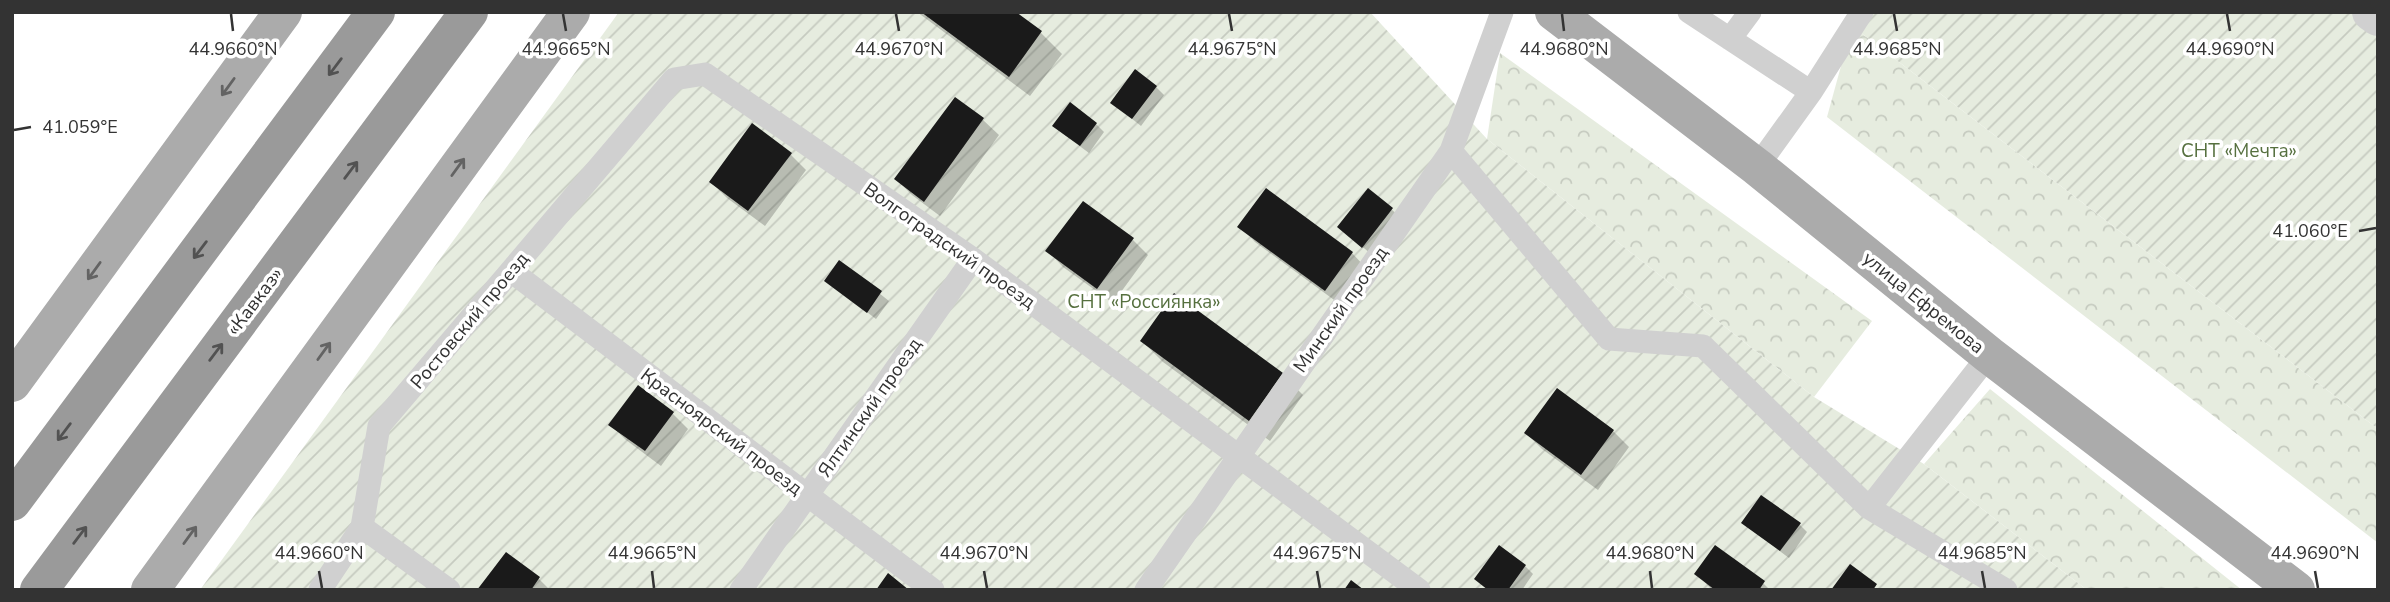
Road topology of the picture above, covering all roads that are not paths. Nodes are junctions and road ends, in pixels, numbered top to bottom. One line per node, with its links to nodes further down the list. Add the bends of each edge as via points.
1 (283, 12): 20 (main road, one-way to 20)
2 (376, 12): 23 (highway, one-way to 23)
3 (469, 12): 26 (highway, «Кавказ», one-way to 3)
4 (571, 12): 27 (main road, one-way to 4)
5 (1502, 12): 15 (lane, Минский проезд)
6 (1554, 12): 16 (main road, улица Ефремова)
7 (1689, 12): 12 (lane)
8 (1750, 12): 12 (lane)
9 (1862, 12): 14 (lane)
10 (2371, 12): 11 (street)
11 (2378, 17)
12 (1730, 39): 14 (lane)
13 (674, 79): 17 (lane, Волгоградский проезд, via 705,74); 18 (lane, Ростовский проезд)
14 (1811, 92): 16 (lane)
15 (1451, 151): 21 (lane, Минский проезд); 24 (lane, via 1609,339 1703,346)
16 (1757, 167): 19 (main road, улица Ефремова)
17 (973, 259): 21 (lane, Волгоградский проезд); 22 (lane, Ялтинский проезд)
18 (511, 271): 22 (lane, Красноярский проезд); 25 (lane, Ростовский проезд, via 379,426)
19 (1989, 355): 24 (lane); 35 (main road, улица Ефремова)
20 (12, 383)
21 (1238, 455): 32 (lane, Минский проезд); 33 (lane, Волгоградский проезд)
22 (807, 495): 30 (lane, Ялтинский проезд); 31 (lane, Красноярский проезд)
23 (12, 502)
24 (1869, 508): 34 (lane)
25 (362, 527): 28 (lane, Ростовский проезд); 29 (lane)
26 (39, 590)
27 (150, 590)
28 (320, 590)
29 (449, 590)
30 (741, 590)
31 (933, 590)
32 (1146, 590)
33 (1419, 590)
34 (2006, 590)
35 (2296, 590)

